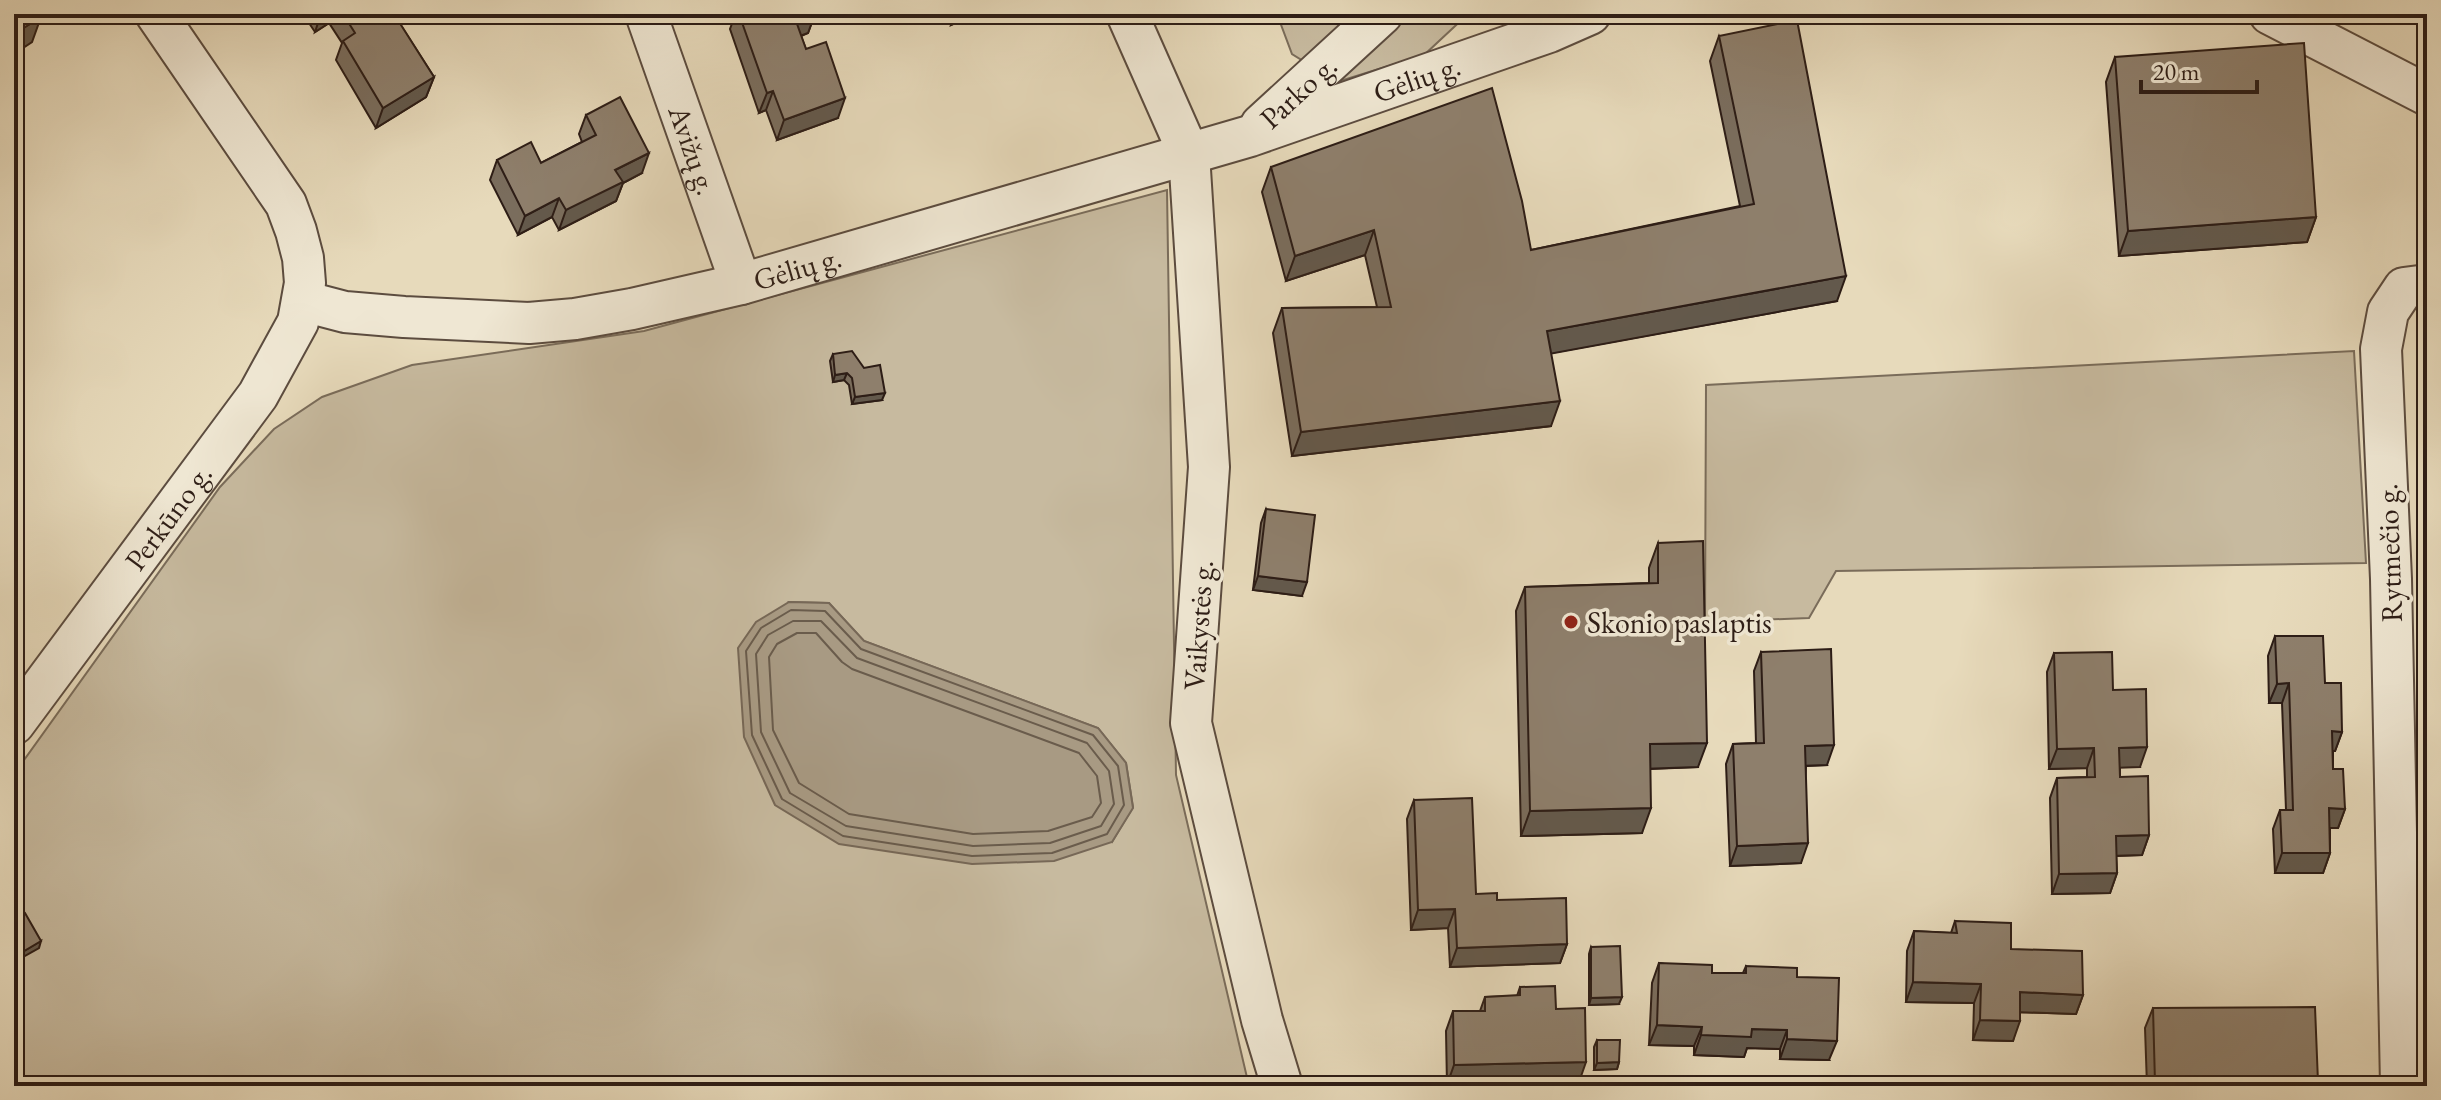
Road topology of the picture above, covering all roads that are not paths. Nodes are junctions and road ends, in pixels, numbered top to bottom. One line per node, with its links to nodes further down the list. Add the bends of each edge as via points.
1 (156, 14): 12 (street, via 286,204 303,258)
2 (646, 14): 10 (street, Avižų g.)
3 (1127, 14): 9 (street)
4 (1382, 14): 8 (street, Parko g.)
5 (1590, 14): 8 (street, Gėlių g.)
6 (2270, 14): 7 (street)
7 (2427, 95)
8 (1250, 136): 9 (street, Gėlių g.)
9 (1189, 154): 10 (street, Gėlių g.); 14 (street, Vaikystės g., via 1209,467 1191,723)
10 (741, 284): 12 (street, Gėlių g., via 617,312 529,323 345,312)
11 (2427, 285): 15 (street, Rytmečio g., via 2404,288 2388,312 2381,349)
12 (303, 301): 13 (street, Perkūno g., via 293,332 258,395)
13 (14, 724)
14 (1282, 1086)
15 (2401, 1086)

